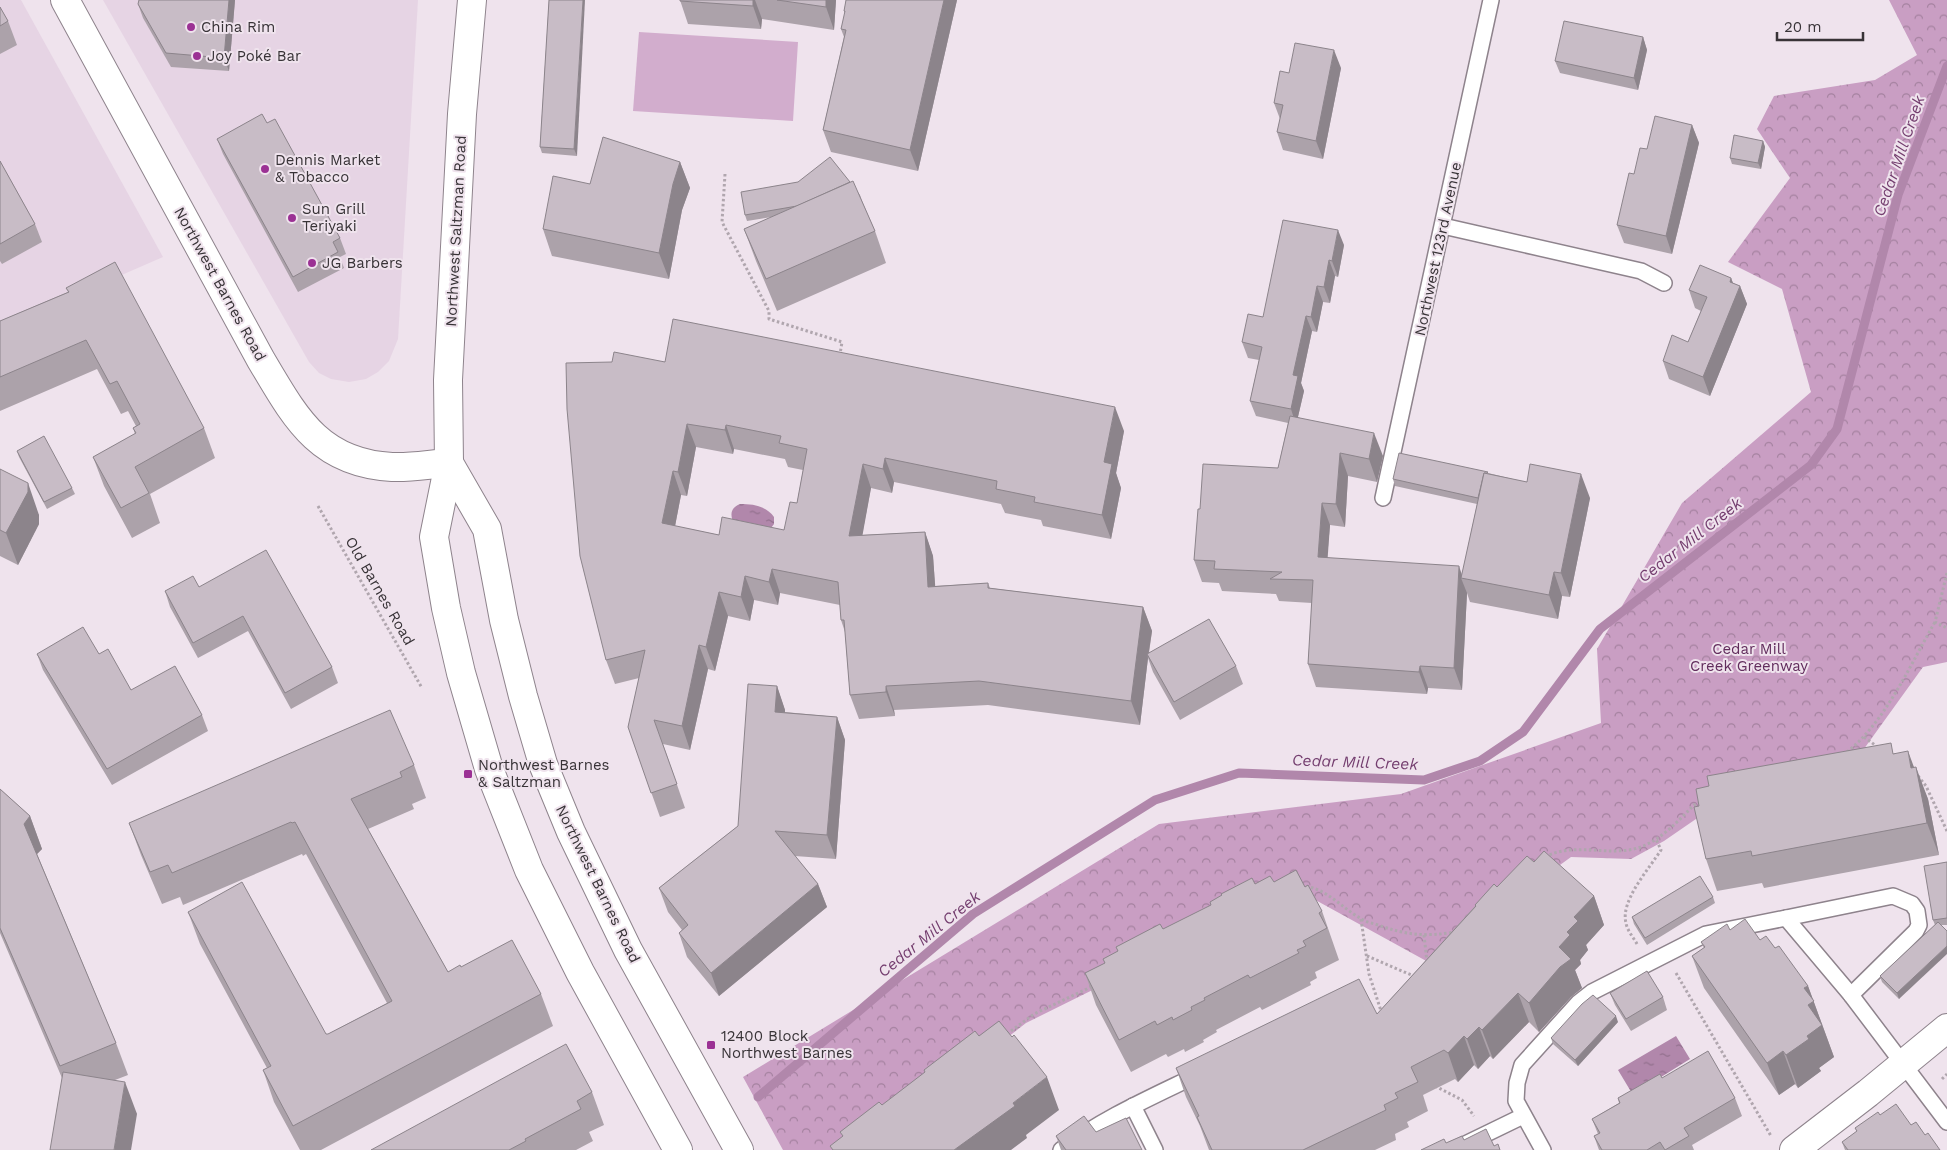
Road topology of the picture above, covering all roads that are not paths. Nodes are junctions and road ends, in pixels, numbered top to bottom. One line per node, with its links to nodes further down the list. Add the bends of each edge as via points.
1 (65, 0): 6 (main road, Northwest Barnes Road, via 290,408 328,449 345,457 366,464 393,467)
2 (472, 0): 6 (main road, Northwest Saltzman Road, via 462,114 448,380)
3 (1491, 0): 4 (lane, Northwest 123rd Avenue)
4 (1442, 226): 5 (lane, via 1641,271); 7 (lane, Northwest 123rd Avenue)
5 (1664, 283)
6 (449, 463): 17 (main road, via 434,537 461,673 489,770 529,870 580,972); 18 (main road, Northwest Barnes Road, via 487,529 504,620 523,696 543,764 570,832 628,950)
7 (1383, 498)
8 (1786, 918): 9 (lane); 9 (lane, via 1893,896 1912,904 1919,918 1916,931); 14 (lane, via 1706,934 1592,992 1522,1064 1516,1083 1516,1101)
9 (1851, 995): 11 (lane)
10 (1947, 1028): 11 (main road)
11 (1903, 1064): 15 (lane); 16 (main road)
12 (1212, 1068): 13 (lane)
13 (1133, 1106): 19 (lane); 20 (lane)
14 (1523, 1116): 21 (lane); 22 (lane)
15 (1947, 1122)
16 (1784, 1146)
17 (678, 1150)
18 (739, 1150)
19 (1061, 1150)
20 (1155, 1150)
21 (1453, 1150)
22 (1543, 1150)

